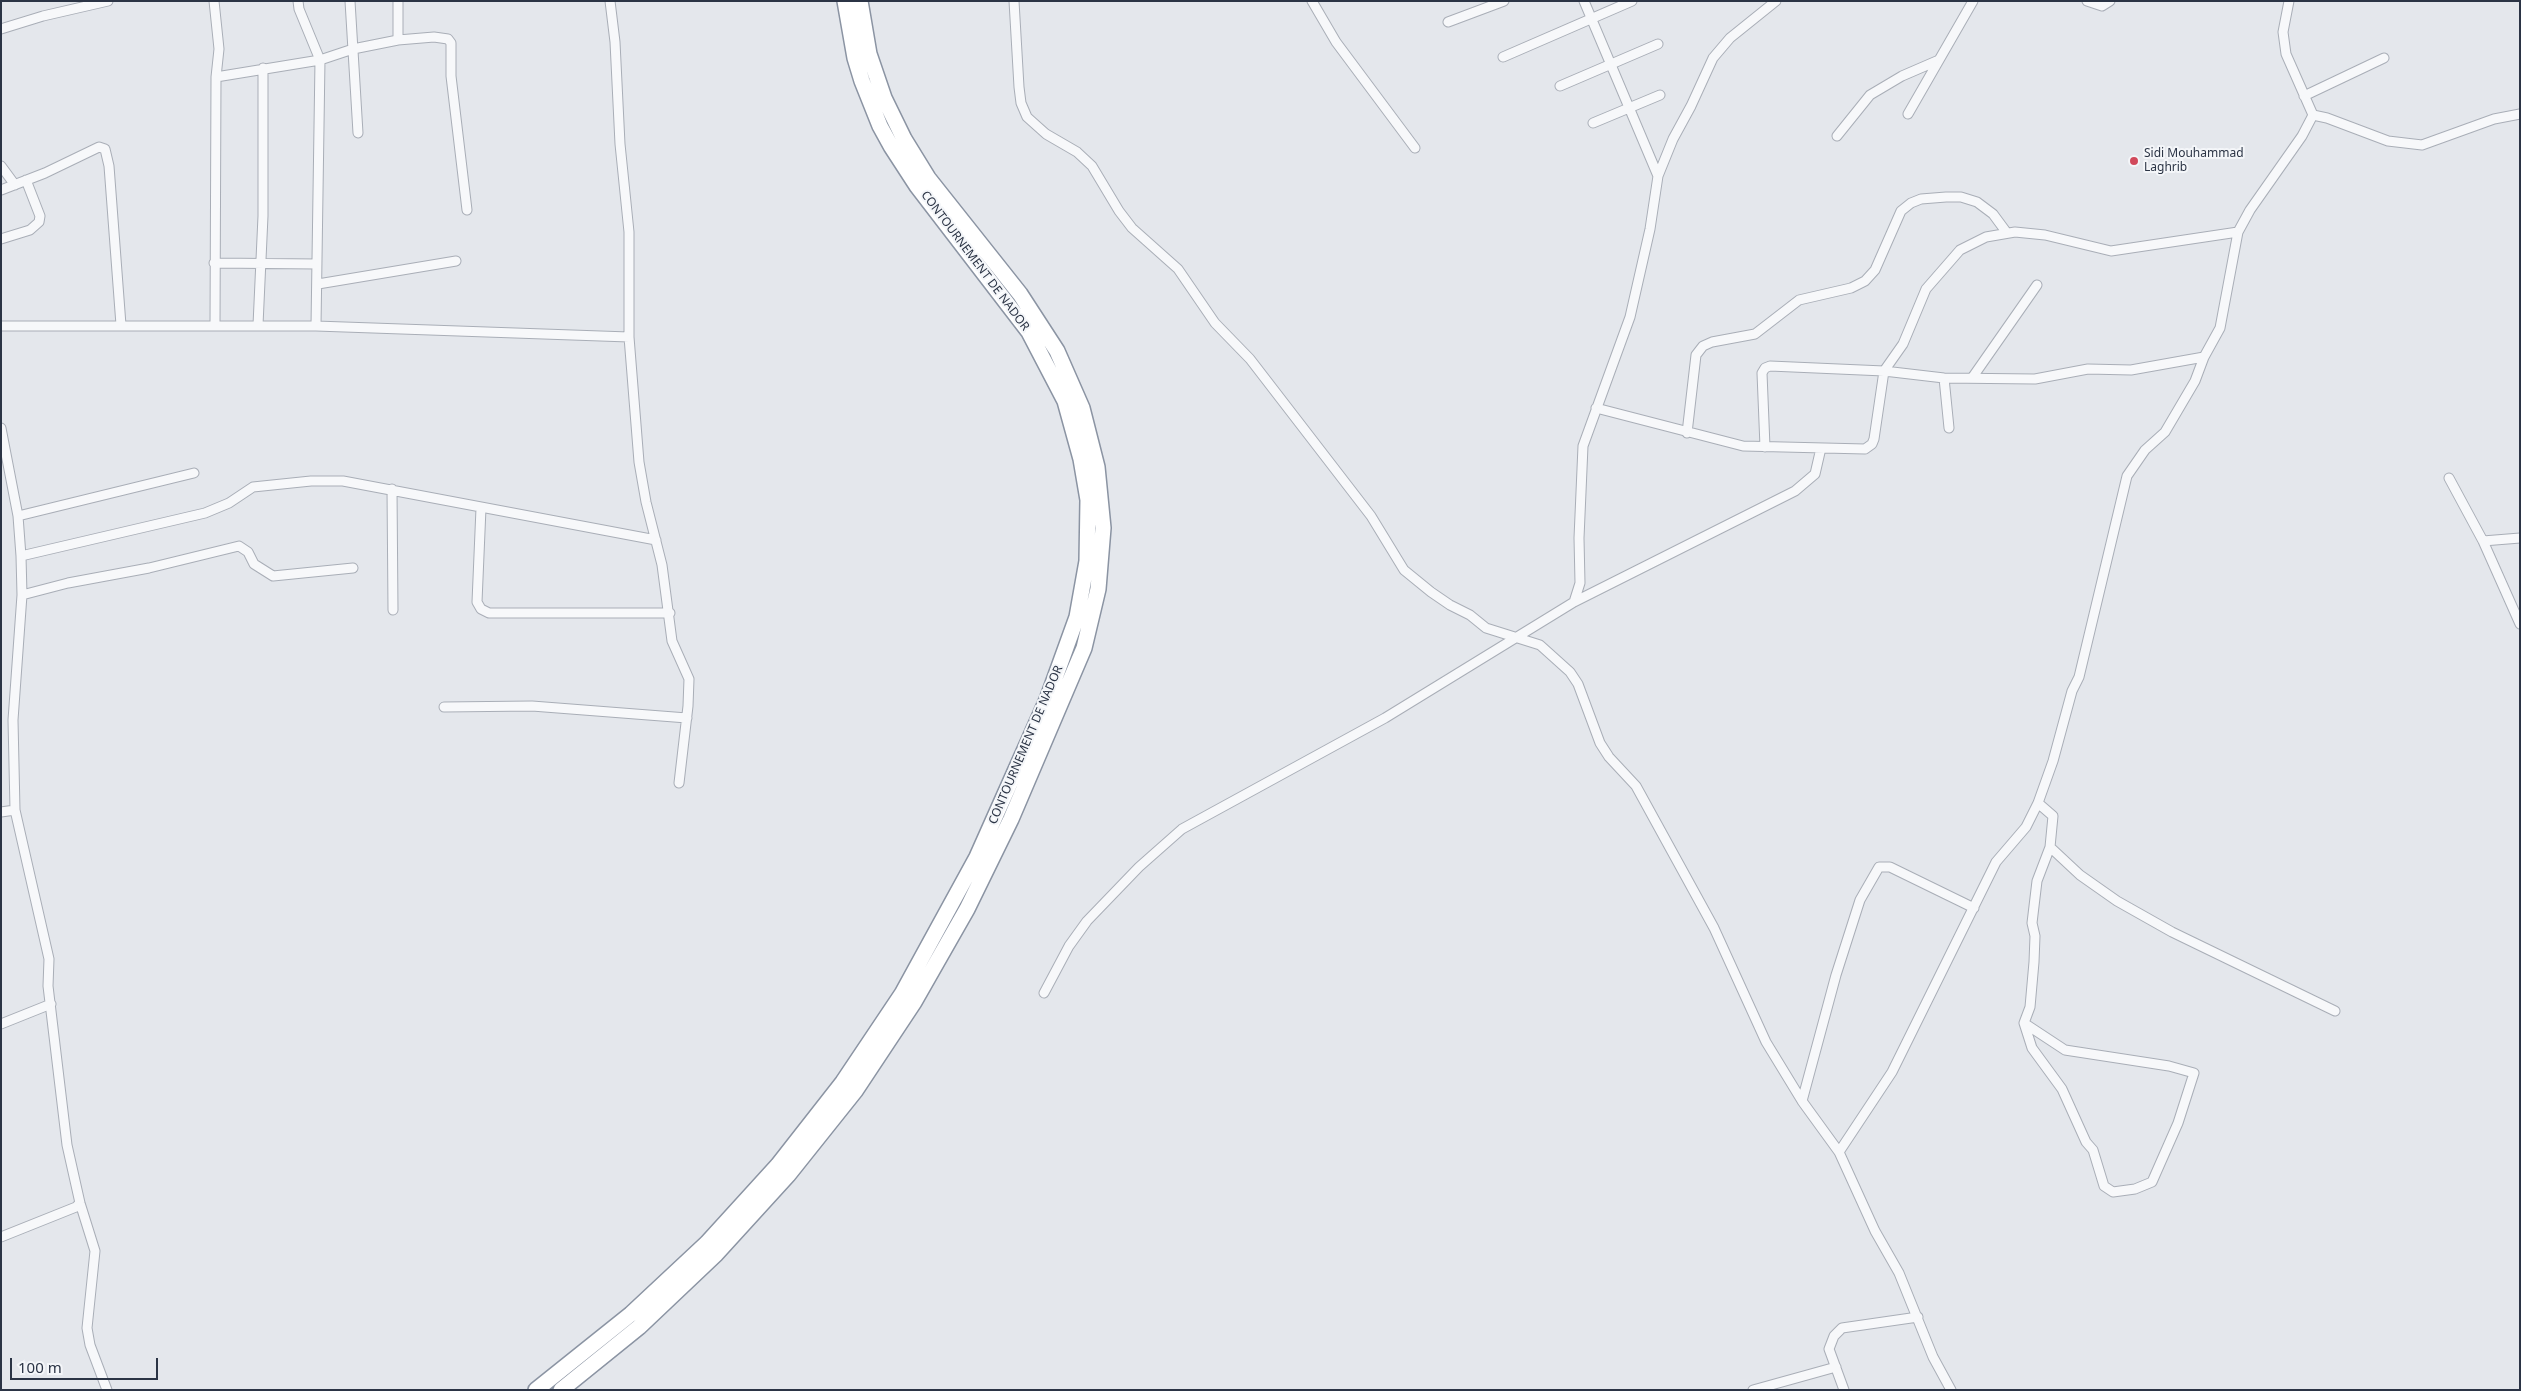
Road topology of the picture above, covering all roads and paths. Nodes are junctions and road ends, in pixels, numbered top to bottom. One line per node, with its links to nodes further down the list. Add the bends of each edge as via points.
1 (108, 1): 22 (street)
2 (214, 1): 32 (street, via 219,49)
3 (298, 1): 28 (street)
4 (350, 1): 25 (street)
5 (398, 1): 23 (street)
6 (610, 1): 64 (street, via 629,232)
7 (844, 1): 111 (highway, CONTOURNEMENT DE NADOR, via 855,58 880,126 917,186 1029,332 1065,402 1081,458 1088,500 1087,561 1077,617 1047,700 977,857 902,994 843,1082 778,1165 707,1243 631,1314)
8 (860, 1): 112 (highway, CONTOURNEMENT DE NADOR, via 869,54 884,98 904,139 928,178 1020,294 1057,351 1082,408 1097,467 1103,528 1098,589 1084,648 1011,819 967,909 898,1026 855,1091 788,1175 716,1254 638,1327)
9 (1014, 1): 90 (street, via 1020,95 1026,117 1092,166 1118,211 1132,228 1178,269 1215,323 1250,358 1372,516 1404,570 1486,628)
10 (1312, 1): 43 (street, via 1336,42)
11 (1504, 1): 19 (street)
12 (1584, 1): 20 (street)
13 (1632, 1): 20 (street)
14 (1776, 1): 45 (street, via 1730,38 1713,58)
15 (1973, 1): 29 (street)
16 (2087, 1): 17 (street, via 2102,6)
17 (2110, 1)
18 (2289, 1): 35 (street, via 2284,19 2284,43 2289,64)
19 (1492, 4): 21 (street)
20 (1592, 19): 26 (street); 30 (street)
21 (1448, 22)
22 (1, 29)
23 (398, 40): 25 (street); 49 (street, via 438,37 450,42)
24 (1658, 44): 30 (street)
25 (353, 49): 28 (street); 41 (street)
26 (1503, 57)
27 (2384, 58): 35 (street)
28 (320, 60): 31 (street); 56 (street)
29 (1939, 60): 37 (street); 42 (street, via 1870,95)
30 (1610, 65): 33 (street); 36 (street)
31 (263, 68): 32 (street); 53 (street, via 264,216)
32 (216, 77): 55 (street)
33 (1560, 86)
34 (1660, 95): 36 (street)
35 (2304, 96): 39 (street)
36 (1628, 108): 40 (street); 45 (street)
37 (1908, 114)
38 (2520, 114): 39 (street, via 2494,119 2422,144 2388,141)
39 (2313, 115): 50 (street)
40 (1594, 123)
41 (358, 133)
42 (1837, 136)
43 (1415, 148)
44 (1, 166): 47 (street)
45 (1658, 176): 69 (street, via 1630,317)
46 (26, 180): 47 (street); 52 (street, via 40,216 39,222 30,230); 59 (street, via 82,153 99,147 105,149)
47 (15, 185): 48 (street)
48 (1, 190)
49 (467, 210)
50 (2238, 232): 51 (street, via 2111,251 2045,235); 65 (street, via 2220,328)
51 (2007, 233): 66 (street, via 1986,237 1960,250 1926,289 1902,344); 72 (street, via 1993,214 1977,202 1961,197 1920,199 1911,203 1902,211 1875,270 1866,282 1799,300 1755,334 1703,346 1696,355)
52 (1, 239)
53 (260, 262): 55 (street); 56 (street); 61 (street)
54 (456, 262): 57 (street)
55 (214, 263): 60 (street)
56 (317, 264): 57 (street)
57 (318, 284): 63 (street)
58 (2037, 284): 68 (street)
59 (121, 325): 60 (street); 62 (street)
60 (215, 325): 61 (street)
61 (258, 325): 63 (street)
62 (1, 326)
63 (316, 326): 64 (street)
64 (629, 337): 81 (street, via 639,462)
65 (2204, 357): 68 (street, via 2131,370 2088,369 2035,379); 94 (street, via 2195,381 2164,432 2145,450 2127,476 2079,677)
66 (1884, 370): 67 (street); 73 (street, via 1764,368); 74 (street, via 1872,444 1865,449)
67 (1944, 378): 68 (street); 71 (street)
68 (1972, 378)
69 (1596, 408): 72 (street); 86 (street, via 1583,446 1580,583)
70 (1, 428): 79 (street)
71 (1949, 428)
72 (1687, 433): 73 (street, via 1743,446)
73 (1765, 447): 74 (street)
74 (1821, 448): 86 (street, via 1815,474 1795,491)
75 (194, 473): 79 (street)
76 (2449, 478): 82 (street)
77 (392, 489): 78 (street); 83 (street, via 344,480 253,487 205,513); 87 (street)
78 (481, 508): 81 (street); 88 (street, via 477,602 481,609 489,613)
79 (18, 516): 83 (street)
80 (2520, 538): 82 (street)
81 (656, 540): 88 (street)
82 (2483, 541): 89 (street)
83 (21, 556): 85 (street)
84 (354, 568): 85 (street, via 273,576 254,564 248,552 239,546)
85 (22, 595): 95 (street, via 13,720)
86 (1574, 602): 90 (street)
87 (393, 610)
88 (670, 613): 92 (street, via 674,649 689,679)
89 (2520, 624)
90 (1516, 638): 99 (street, via 1346,741 1182,829 1087,921 1069,946); 104 (street, via 1540,645 1570,672 1578,684 1600,743 1608,757 1636,786 1648,807 1714,928 1766,1042)
91 (444, 708): 92 (street, via 532,706)
92 (687, 718): 93 (street)
93 (679, 783)
94 (2038, 803): 97 (street, via 2053,816); 98 (street, via 2026,827 1996,862)
95 (15, 810): 96 (street); 100 (street, via 46,941)
96 (1, 812)
97 (2050, 847): 101 (street, via 2080,875 2117,901 2172,932); 102 (street, via 2037,881 2032,923 2034,953 2030,1007)
98 (1974, 908): 104 (street, via 1890,867 1879,867 1860,900); 105 (street, via 1892,1072)
99 (1044, 993)
100 (51, 1004): 103 (street); 106 (street, via 67,1145)
101 (2335, 1011)
102 (2024, 1023): 102 (street, via 2032,1048 2062,1089 2086,1142 2093,1150 2104,1186 2113,1192 2135,1189 2152,1182 2178,1123 2194,1073 2169,1066 2065,1050)
103 (1, 1024)
104 (1802, 1101): 105 (street)
105 (1839, 1152): 108 (street, via 1875,1231 1900,1273)
106 (80, 1203): 107 (street); 110 (street, via 96,1261 87,1328)
107 (1, 1236)
108 (1918, 1317): 109 (street, via 1842,1328 1829,1349); 115 (street)
109 (1836, 1367): 113 (street); 114 (street)
110 (107, 1390)
111 (536, 1390)
112 (561, 1390)
113 (1753, 1390)
114 (1844, 1390)
115 (1951, 1390)

